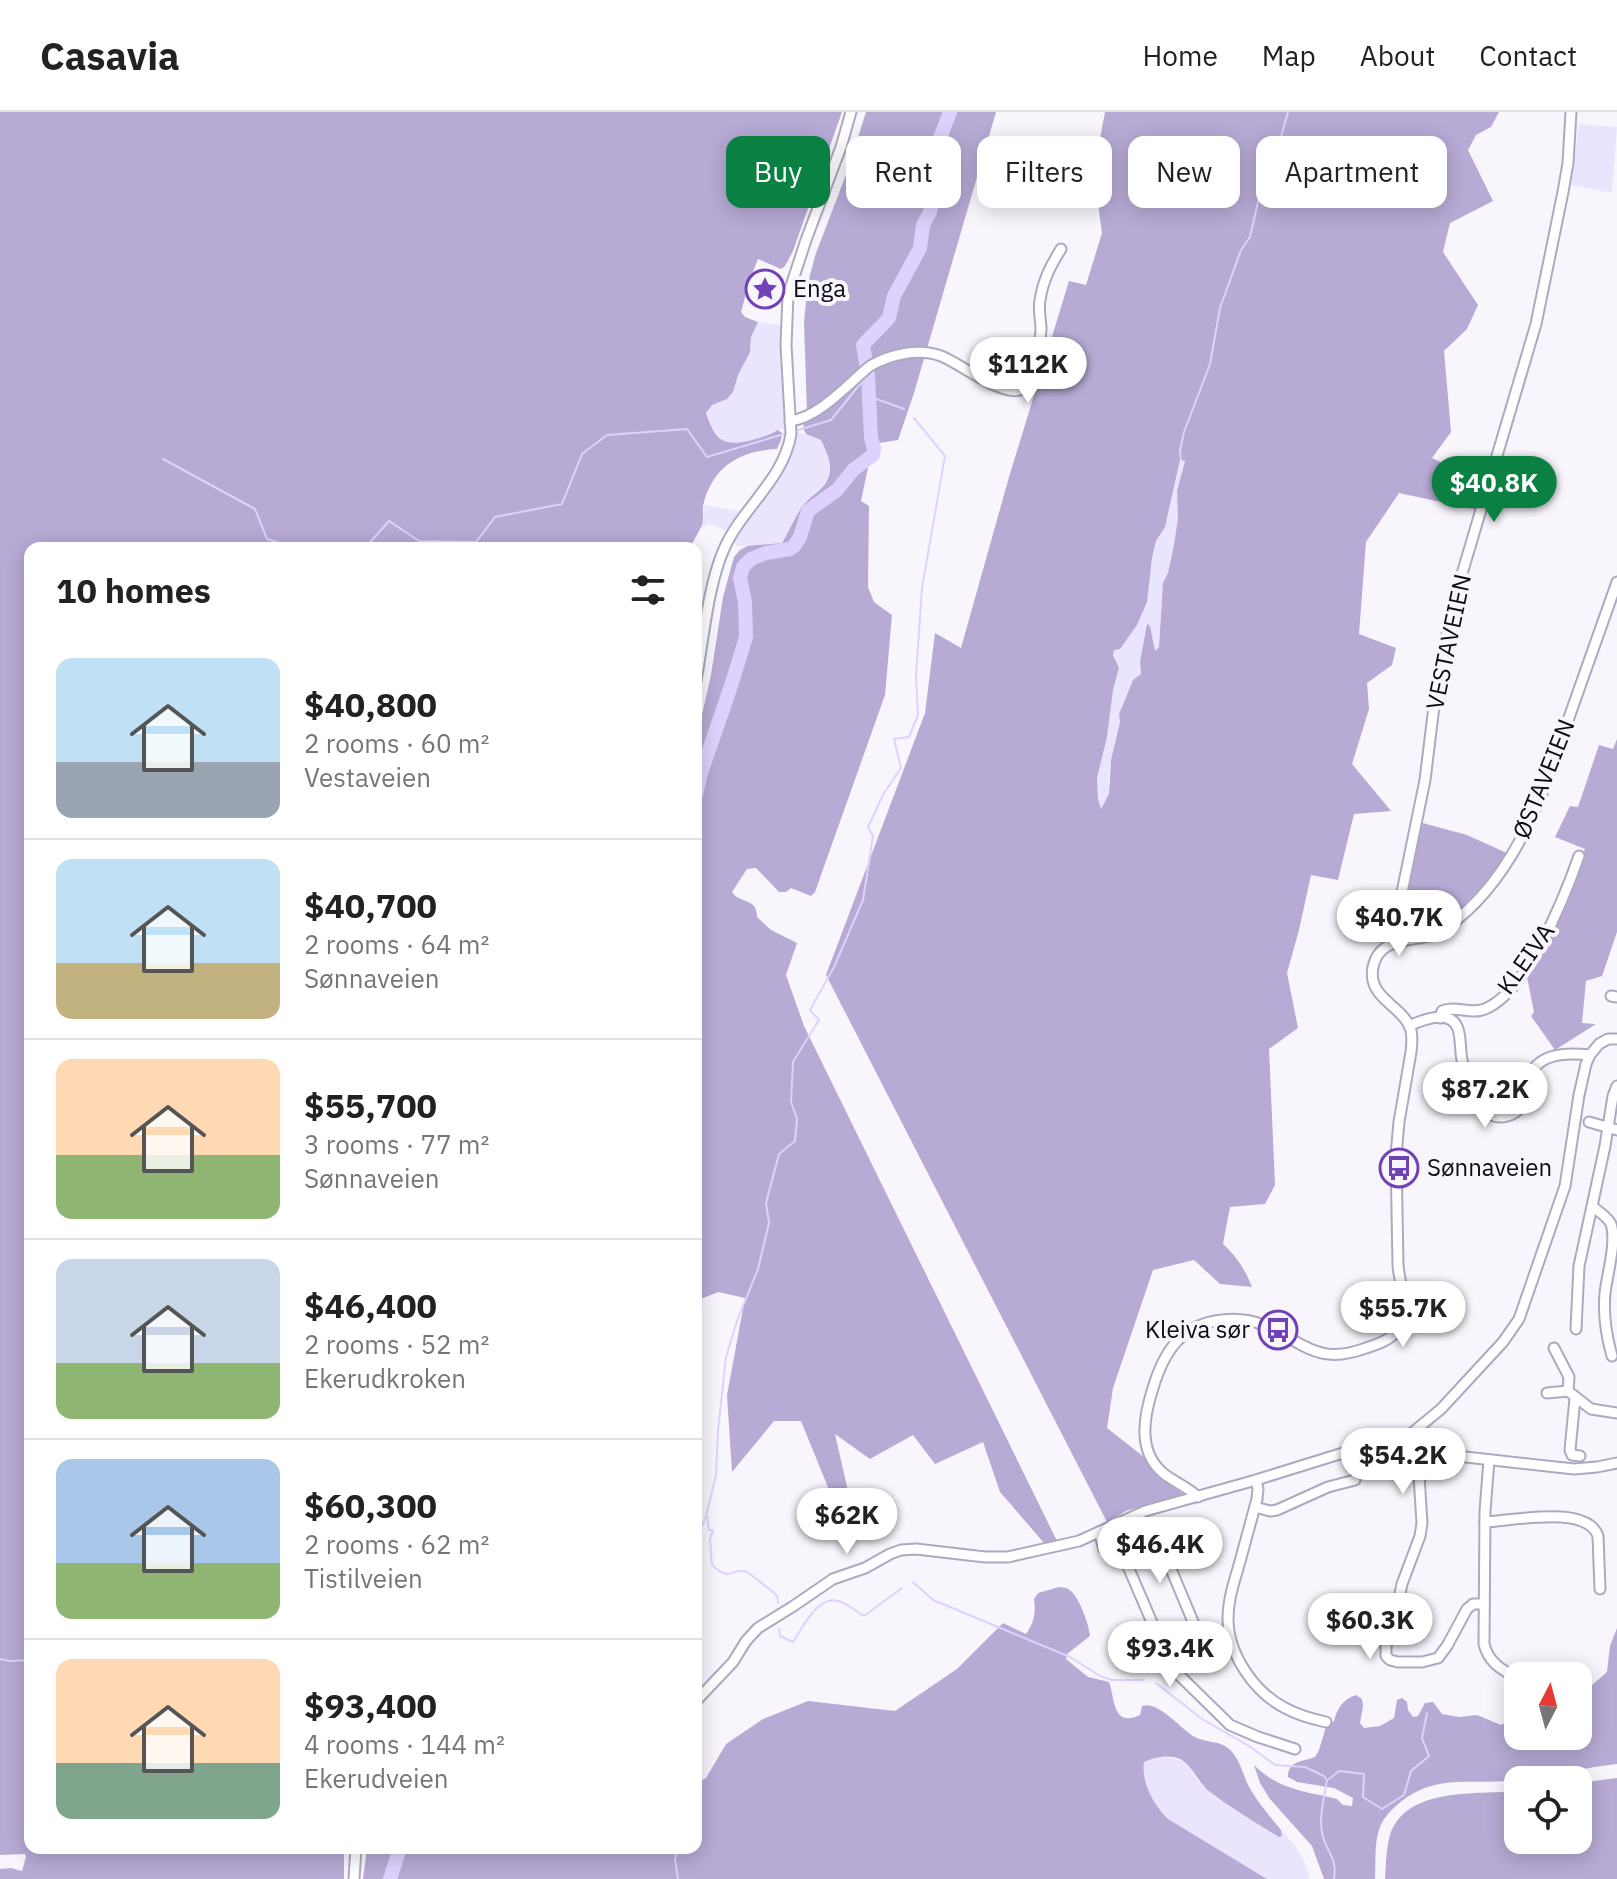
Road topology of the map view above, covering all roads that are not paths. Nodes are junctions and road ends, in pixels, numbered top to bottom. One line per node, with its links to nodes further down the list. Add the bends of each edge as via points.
1 (851, 112): 4 (street, via 788,295)
2 (1571, 112): 8 (street, VESTAVEIEN, via 1568,163 1536,324 1441,658 1425,780 1401,897 1404,914)
3 (1061, 249): 4 (street, via 1044,283 1040,341 1032,375 1021,390 1002,389 939,355 899,354 868,368 813,414)
4 (790, 421): 6 (street, via 782,464 738,523 721,558)
5 (1617, 582): 8 (street, ØSTAVEIEN, via 1559,749 1521,838 1494,882 1469,908 1434,935)
6 (702, 649)
7 (1579, 856): 9 (street, KLEIVA, via 1556,916 1514,984 1488,1008 1448,1009)
8 (1420, 938): 10 (street, via 1386,947 1372,971 1377,991)
9 (1440, 1018): 10 (street, KLEIVA); 12 (street, via 1456,1025 1473,1092 1483,1110 1495,1116 1519,1110 1532,1071 1542,1061 1565,1054)
10 (1409, 1026): 32 (street, via 1411,1052 1396,1155 1404,1310 1400,1327 1381,1343 1337,1355 1309,1350 1247,1320 1216,1320 1186,1332 1156,1378 1144,1432 1156,1466)
11 (1617, 1039): 12 (street, via 1602,1042)
12 (1590, 1055): 25 (street, via 1565,1186 1519,1319 1441,1409 1414,1431)
13 (1617, 1086): 15 (street)
14 (1589, 1122): 15 (street)
15 (1612, 1129): 16 (street)
16 (1593, 1207): 18 (street); 19 (street, via 1579,1266)
17 (1617, 1212): 18 (street)
18 (1609, 1220): 21 (street, via 1605,1311)
19 (1576, 1329)
20 (1554, 1348): 23 (street, via 1569,1377)
21 (1612, 1356)
22 (1547, 1393): 23 (street)
23 (1571, 1395): 24 (street, via 1591,1409); 27 (street, via 1570,1450)
24 (1617, 1413)
25 (1407, 1450): 26 (street); 30 (street, via 1350,1452)
26 (1420, 1452): 28 (street); 38 (street, via 1419,1542 1402,1584 1386,1656 1398,1662 1438,1658 1467,1609)
27 (1580, 1456)
28 (1489, 1460): 29 (street, via 1574,1469); 34 (street)
29 (1617, 1463)
30 (1256, 1480): 32 (street); 33 (street)
31 (1355, 1480): 33 (street, via 1277,1510)
32 (1198, 1497): 35 (street, via 1136,1514)
33 (1255, 1507): 42 (street, via 1231,1594 1231,1642 1263,1692 1282,1707)
34 (1485, 1522): 37 (street, via 1545,1517 1588,1523 1598,1536); 38 (street)
35 (1099, 1532): 36 (street, via 1104,1549); 41 (street, via 1008,1557 916,1549 890,1554 833,1579 758,1628)
36 (1115, 1551): 39 (street, via 1130,1533 1153,1532); 43 (street, via 1126,1562 1176,1672 1230,1725)
37 (1600, 1589)
38 (1484, 1604): 40 (street, via 1487,1653)
39 (1199, 1636)
40 (1504, 1670)
41 (702, 1695)
42 (1326, 1722)
43 (1295, 1749)
44 (356, 1854): 45 (street)
45 (354, 1879)

